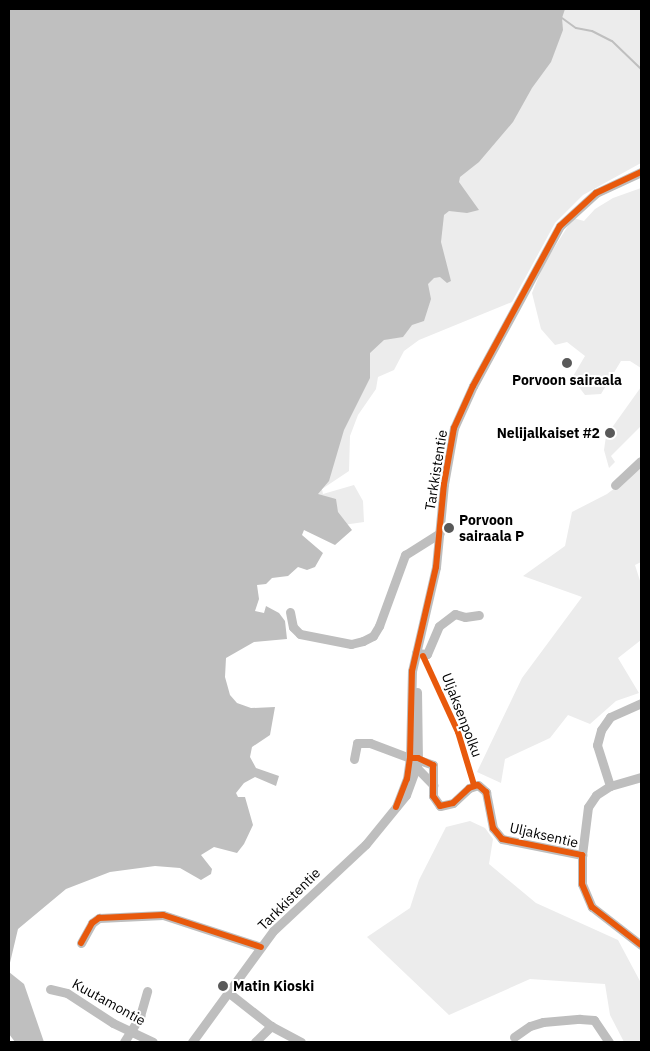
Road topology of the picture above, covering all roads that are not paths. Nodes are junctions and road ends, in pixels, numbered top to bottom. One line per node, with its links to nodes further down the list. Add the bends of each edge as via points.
1 (641, 172): 4 (street, Tarkkistentie, via 596,193 560,226 472,386 454,428 444,484)
2 (641, 461): 3 (street)
3 (615, 485)
4 (440, 533): 5 (street, via 405,555 373,636 351,644 313,638 300,634 293,627); 7 (street, Tarkkistentie, via 436,567)
5 (290, 612)
6 (479, 615): 7 (street, via 451,617 439,626 427,654)
7 (415, 658): 9 (street, Tarkkistentie)
8 (641, 703): 14 (street, via 610,717 601,730 596,746)
9 (414, 758): 10 (street, via 370,743 357,743); 11 (street, Uljaksentie); 13 (street, Uljaksentie, via 433,765); 15 (street, Tarkkistentie)
10 (354, 759)
11 (416, 769): 13 (street, Uljaksentie); 15 (street, Tarkkistentie, via 409,788)
12 (641, 777): 14 (street)
13 (433, 785): 16 (street, Uljaksentie, via 435,802 443,806 453,803 474,785 483,787 493,828 507,842)
14 (610, 786): 16 (street, via 596,795 588,808)
15 (396, 806): 19 (street, Tarkkistentie, via 366,844 288,915)
16 (582, 855): 18 (street, Uljaksentie, via 582,884 592,907)
17 (81, 943): 19 (street, via 92,923 99,918 163,915)
18 (641, 944)
19 (261, 947): 22 (street, Tarkkistentie)
20 (50, 989): 24 (street, Kuutamontie, via 67,993)
21 (147, 991): 24 (street)
22 (229, 993): 23 (street); 28 (street, Tarkkistentie)
23 (271, 1026): 29 (street); 30 (street)
24 (132, 1032): 26 (street); 27 (street, Kuutamontie)
25 (514, 1037): 31 (street, via 543,1022 580,1018 594,1020)
26 (124, 1042)
27 (153, 1042)
28 (192, 1042)
29 (255, 1042)
30 (301, 1042)
31 (609, 1042)

